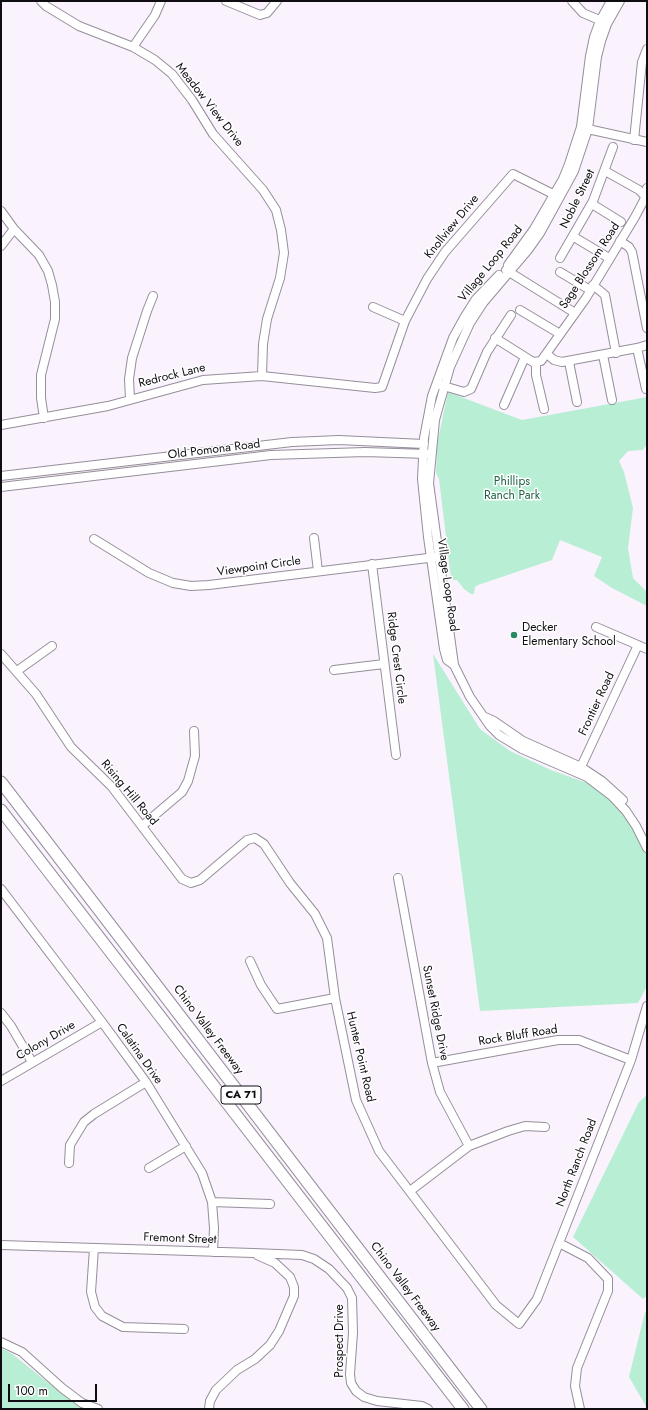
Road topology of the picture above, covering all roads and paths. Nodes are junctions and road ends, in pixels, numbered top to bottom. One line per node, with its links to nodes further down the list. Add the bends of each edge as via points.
1 (41, 1): 9 (street, Meadow View Drive, via 79,26)
2 (161, 1): 9 (street, via 155,15)
3 (226, 1): 4 (street, via 260,15 267,13)
4 (277, 1)
5 (572, 1): 8 (street, via 583,13)
6 (611, 1): 8 (street, Village Loop Road)
7 (620, 1): 8 (street, Village Loop Road)
8 (604, 22): 11 (street, Village Loop Road)
9 (133, 47): 48 (street, Meadow View Drive, via 172,74 213,134 263,190 276,210 284,253 280,278 267,319)
10 (647, 49): 12 (street, via 642,62)
11 (584, 128): 12 (street); 17 (street, Village Loop Road)
12 (634, 140): 13 (street)
13 (647, 142)
14 (613, 147): 15 (street, Noble Street)
15 (605, 170): 18 (street); 19 (street, Noble Street)
16 (647, 188): 18 (street, Sage Blossom Road)
17 (557, 196): 28 (street, Village Loop Road); 36 (street, Knollview Drive, via 513,174 445,252 427,279)
18 (646, 197): 24 (street, Sage Blossom Road)
19 (592, 204): 21 (street); 23 (street, Noble Street)
20 (1, 211): 22 (street)
21 (621, 222)
22 (14, 229): 25 (street); 57 (street, via 39,255 48,271 55,302 52,338 41,375)
23 (574, 237): 26 (street, Noble Street); 27 (street)
24 (620, 241): 27 (street, Sage Blossom Road); 37 (street, via 632,252)
25 (1, 246)
26 (560, 258)
27 (609, 258): 30 (street, Sage Blossom Road)
28 (507, 271): 34 (street); 49 (street, Village Loop Road, via 476,300 464,318)
29 (560, 272): 30 (street)
30 (592, 288): 34 (street, Sage Blossom Road); 42 (street, via 605,295)
31 (153, 296): 52 (street, via 132,358)
32 (373, 307): 36 (street)
33 (520, 310): 38 (street)
34 (575, 313): 38 (street, Sage Blossom Road)
35 (511, 315): 39 (street)
36 (405, 321): 50 (street, Knollview Drive, via 386,379 382,387)
37 (647, 328)
38 (560, 334): 43 (street, Sage Blossom Road)
39 (495, 338): 45 (street); 49 (street, via 471,389 464,392)
40 (647, 345): 41 (street)
41 (637, 348): 42 (street); 51 (street)
42 (616, 353): 44 (street)
43 (547, 354): 46 (street, via 541,361); 47 (street, via 558,362)
44 (603, 355): 47 (street); 53 (street)
45 (525, 357): 46 (street); 55 (street)
46 (536, 362): 56 (street, via 536,375)
47 (569, 362): 54 (street)
48 (262, 376): 50 (street, Redrock Lane); 52 (street, Redrock Lane, via 203,380)
49 (440, 384): 59 (street, Village Loop Road, via 427,417); 60 (street, Village Loop Road)
50 (375, 388)
51 (646, 389)
52 (130, 399): 57 (street, Redrock Lane, via 108,406)
53 (612, 400)
54 (577, 402)
55 (504, 405)
56 (544, 409)
57 (44, 418): 58 (street, Redrock Lane)
58 (1, 425)
59 (424, 444): 60 (street, Village Loop Road); 61 (street, Old Pomona Road, via 339,440 292,442)
60 (427, 454): 62 (street, Old Pomona Road, via 345,452 271,455); 65 (street, Village Loop Road)
61 (1, 476)
62 (1, 487)
63 (314, 538): 67 (street)
64 (94, 540): 67 (street, Viewpoint Circle, via 148,572 173,583 191,586)
65 (435, 557): 66 (street, Viewpoint Circle); 78 (street, Village Loop Road, via 454,665 470,697 485,717 494,720 523,741)
66 (372, 564): 67 (street, Viewpoint Circle); 73 (street, Ridge Crest Circle)
67 (318, 571)
68 (596, 627): 69 (street)
69 (638, 645): 71 (street); 78 (street, Frontier Road)
70 (52, 646): 75 (street)
71 (647, 649)
72 (1, 654): 75 (street, Rising Hill Road)
73 (384, 664): 74 (street); 77 (street, Ridge Crest Circle)
74 (334, 670)
75 (17, 671): 81 (street, Rising Hill Road, via 36,694 71,747 112,787)
76 (194, 731): 81 (street, via 195,756 182,792)
77 (396, 755)
78 (579, 770): 82 (street, Village Loop Road, via 614,791 632,810); 84 (street, Village Loop Road, via 626,811)
79 (1, 782): 118 (highway, Chino Valley Freeway / CA 71)
80 (1, 810): 117 (highway, CA 71)
81 (142, 826): 83 (street, Rising Hill Road, via 182,879 191,883 200,880 247,840)
82 (647, 835)
83 (255, 838): 88 (street, Hunter Point Road, via 264,844 315,914 327,938)
84 (647, 848)
85 (398, 878): 94 (street, Sunset Ridge Drive)
86 (1, 889): 91 (street, Calatina Drive)
87 (250, 961): 88 (street, via 261,985 277,1009)
88 (335, 998): 102 (street, Hunter Point Road, via 356,1100 379,1151)
89 (647, 1006): 92 (street, North Ranch Road)
90 (1, 1013): 93 (street)
91 (102, 1022): 93 (street, Colony Drive); 96 (street, Calatina Drive)
92 (630, 1060): 94 (street, Rock Bluff Road, via 579,1040 558,1040); 105 (street, North Ranch Road)
93 (32, 1062): 95 (street, Colony Drive)
94 (432, 1063): 99 (street, Sunset Ridge Drive, via 440,1092)
95 (1, 1080)
96 (146, 1082): 98 (street, Calatina Drive); 100 (street, via 84,1122 70,1145)
97 (545, 1127): 99 (street, via 525,1126)
98 (186, 1146): 101 (street); 103 (street, Calatina Drive, via 202,1173)
99 (469, 1146): 102 (street)
100 (69, 1163)
101 (149, 1168)
102 (410, 1191): 111 (street, Hunter Point Road, via 496,1305)
103 (212, 1202): 104 (street); 108 (street, Calatina Drive)
104 (270, 1204)
105 (559, 1243): 111 (street, North Ranch Road, via 537,1299); 119 (street, via 588,1258 608,1279 608,1291 576,1368 575,1386)
106 (1, 1245): 107 (street, Fremont Street)
107 (94, 1248): 108 (street, Fremont Street); 112 (street, via 91,1292 95,1307 102,1316 123,1326)
108 (213, 1252): 109 (street, Fremont Street)
109 (253, 1252): 110 (street, Fremont Street, via 302,1255 314,1259 329,1269); 115 (street, via 275,1263 290,1277 294,1296 270,1345 216,1390)
110 (347, 1288): 116 (street, Prospect Drive, via 352,1298 350,1374 351,1383 356,1391 377,1401)
111 (519, 1324)
112 (184, 1329)
113 (1, 1342): 114 (street, via 22,1352 62,1388 82,1402)
114 (98, 1409)
115 (209, 1409)
116 (428, 1409)
117 (463, 1409)
118 (482, 1409)
119 (580, 1409)

